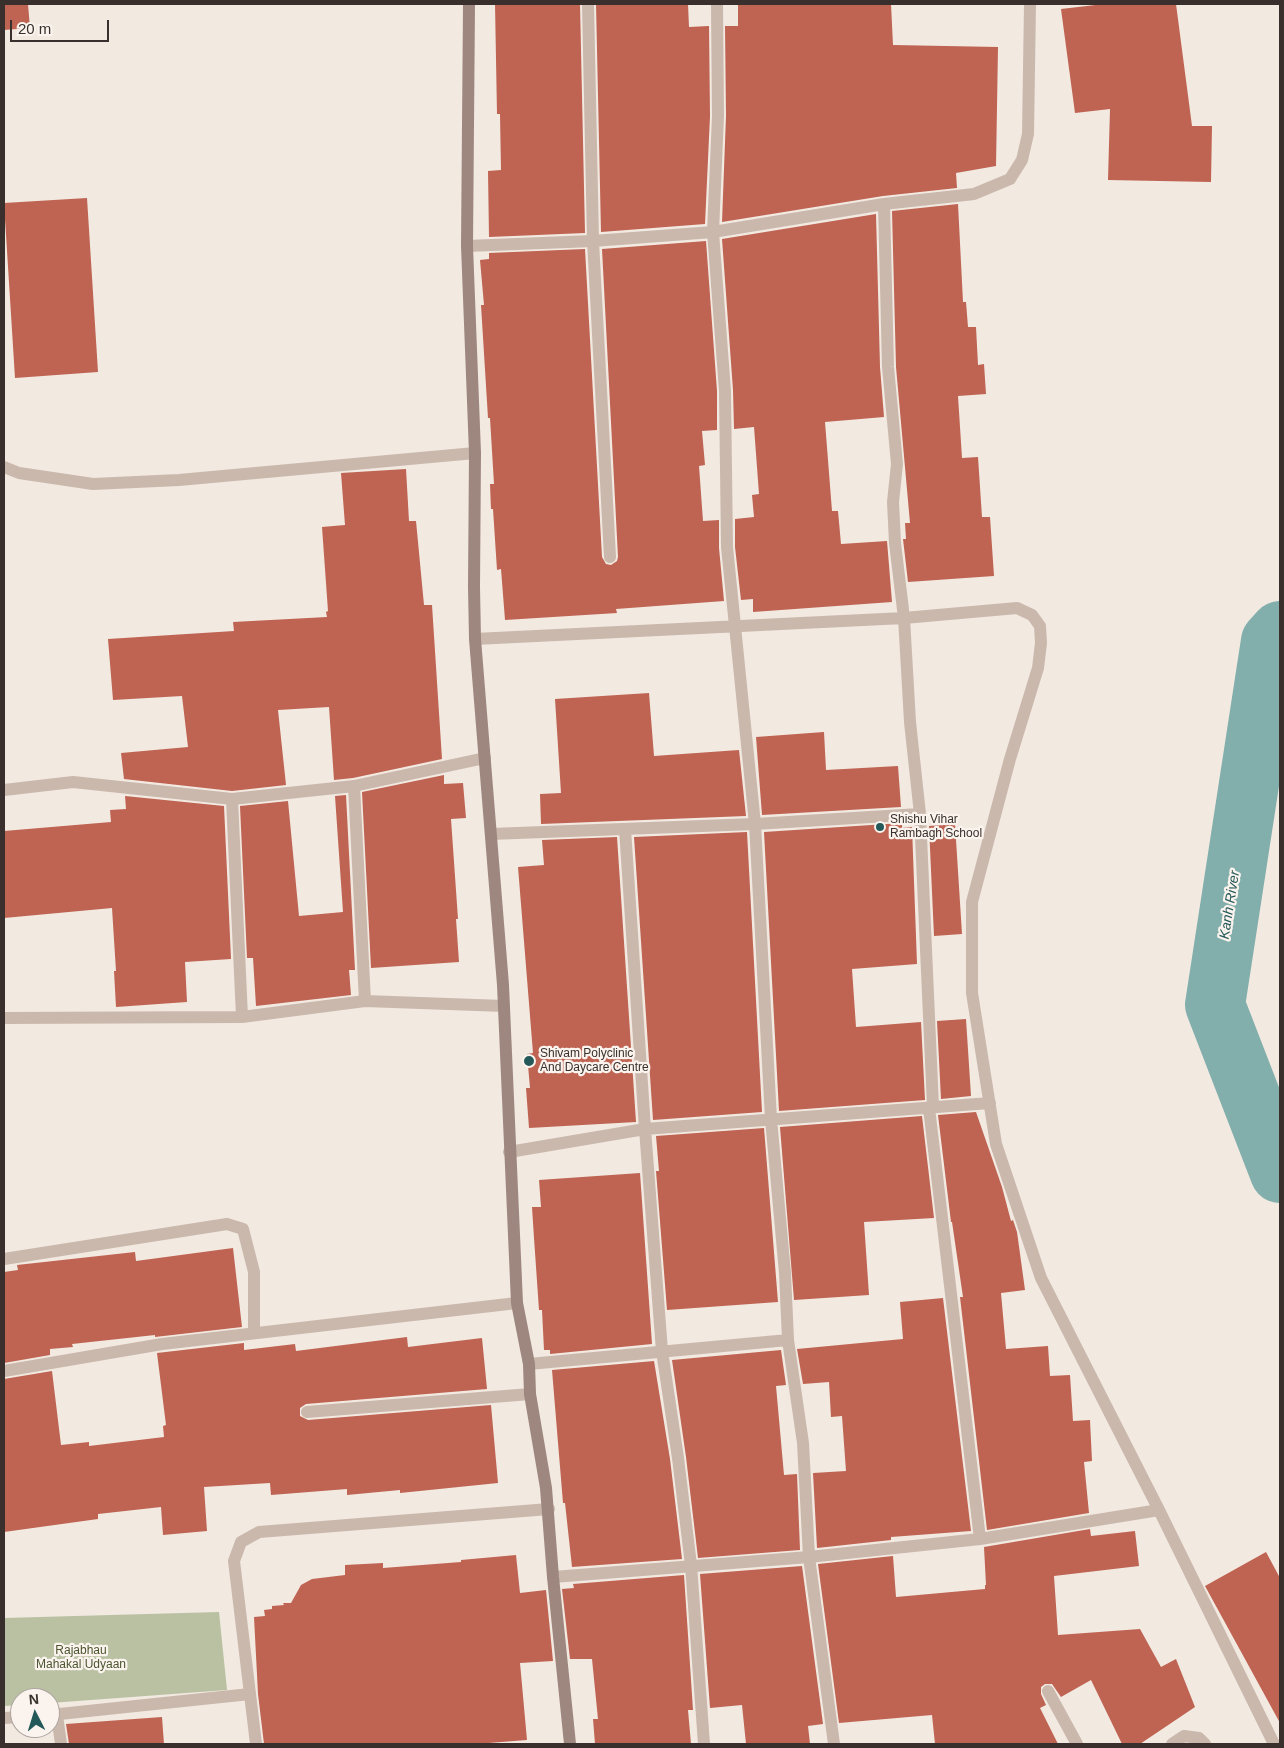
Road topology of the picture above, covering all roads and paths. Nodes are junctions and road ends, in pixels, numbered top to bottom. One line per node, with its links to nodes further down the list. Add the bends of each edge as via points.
1 (469, 4): 8 (street)
2 (588, 4): 7 (street)
3 (717, 4): 6 (street)
4 (1030, 4): 5 (street, via 1028,134 1022,160 1010,179 974,194)
5 (884, 204): 6 (street); 12 (street, via 888,367 896,464 893,502)
6 (714, 232): 7 (street); 13 (street, via 725,391 727,547)
7 (593, 241): 8 (street); 11 (street)
8 (467, 246): 9 (street)
9 (475, 453): 10 (street, via 179,480 93,484 19,474); 14 (street)
10 (4, 467)
11 (610, 557)
12 (904, 618): 13 (street); 19 (street); 27 (street, via 1017,608 1032,615 1040,626 1038,668 972,902 972,993)
13 (735, 627): 14 (street); 20 (street)
14 (475, 639): 15 (street)
15 (485, 758): 16 (street); 22 (street)
16 (354, 786): 18 (street); 23 (street)
17 (4, 790): 18 (street, via 73,782)
18 (232, 799): 25 (street)
19 (920, 814): 20 (street); 28 (street)
20 (755, 824): 21 (street); 29 (street)
21 (625, 829): 22 (street); 30 (street)
22 (491, 834): 24 (street)
23 (366, 1002): 24 (street); 25 (street)
24 (504, 1006): 31 (street)
25 (242, 1017): 26 (street)
26 (4, 1018)
27 (990, 1102): 28 (street); 42 (street, via 996,1144 1041,1278)
28 (931, 1108): 29 (street); 43 (street)
29 (771, 1120): 30 (street); 35 (street)
30 (645, 1129): 31 (street); 36 (street)
31 (509, 1152): 33 (street)
32 (4, 1259): 34 (street, via 227,1224 242,1230 254,1272)
33 (517, 1303): 34 (street); 37 (street)
34 (254, 1333): 38 (street, via 162,1344)
35 (788, 1340): 36 (street); 44 (street, via 803,1443)
36 (662, 1351): 37 (street); 45 (street)
37 (529, 1364): 39 (street)
38 (4, 1371)
39 (530, 1394): 40 (street); 41 (street)
40 (307, 1412)
41 (549, 1508): 46 (street); 48 (street, via 259,1532 241,1542 234,1561)
42 (1159, 1510): 43 (street); 57 (street)
43 (980, 1540): 44 (street)
44 (809, 1557): 45 (street); 53 (street)
45 (691, 1565): 46 (street); 52 (street)
46 (553, 1577): 51 (street)
47 (1048, 1691): 54 (street)
48 (250, 1694): 49 (street); 50 (street)
49 (60, 1714)
50 (256, 1744)
51 (570, 1744)
52 (704, 1744)
53 (834, 1744)
54 (1077, 1744)
55 (1172, 1744): 56 (street, via 1184,1736 1199,1738)
56 (1205, 1744)
57 (1274, 1744)

